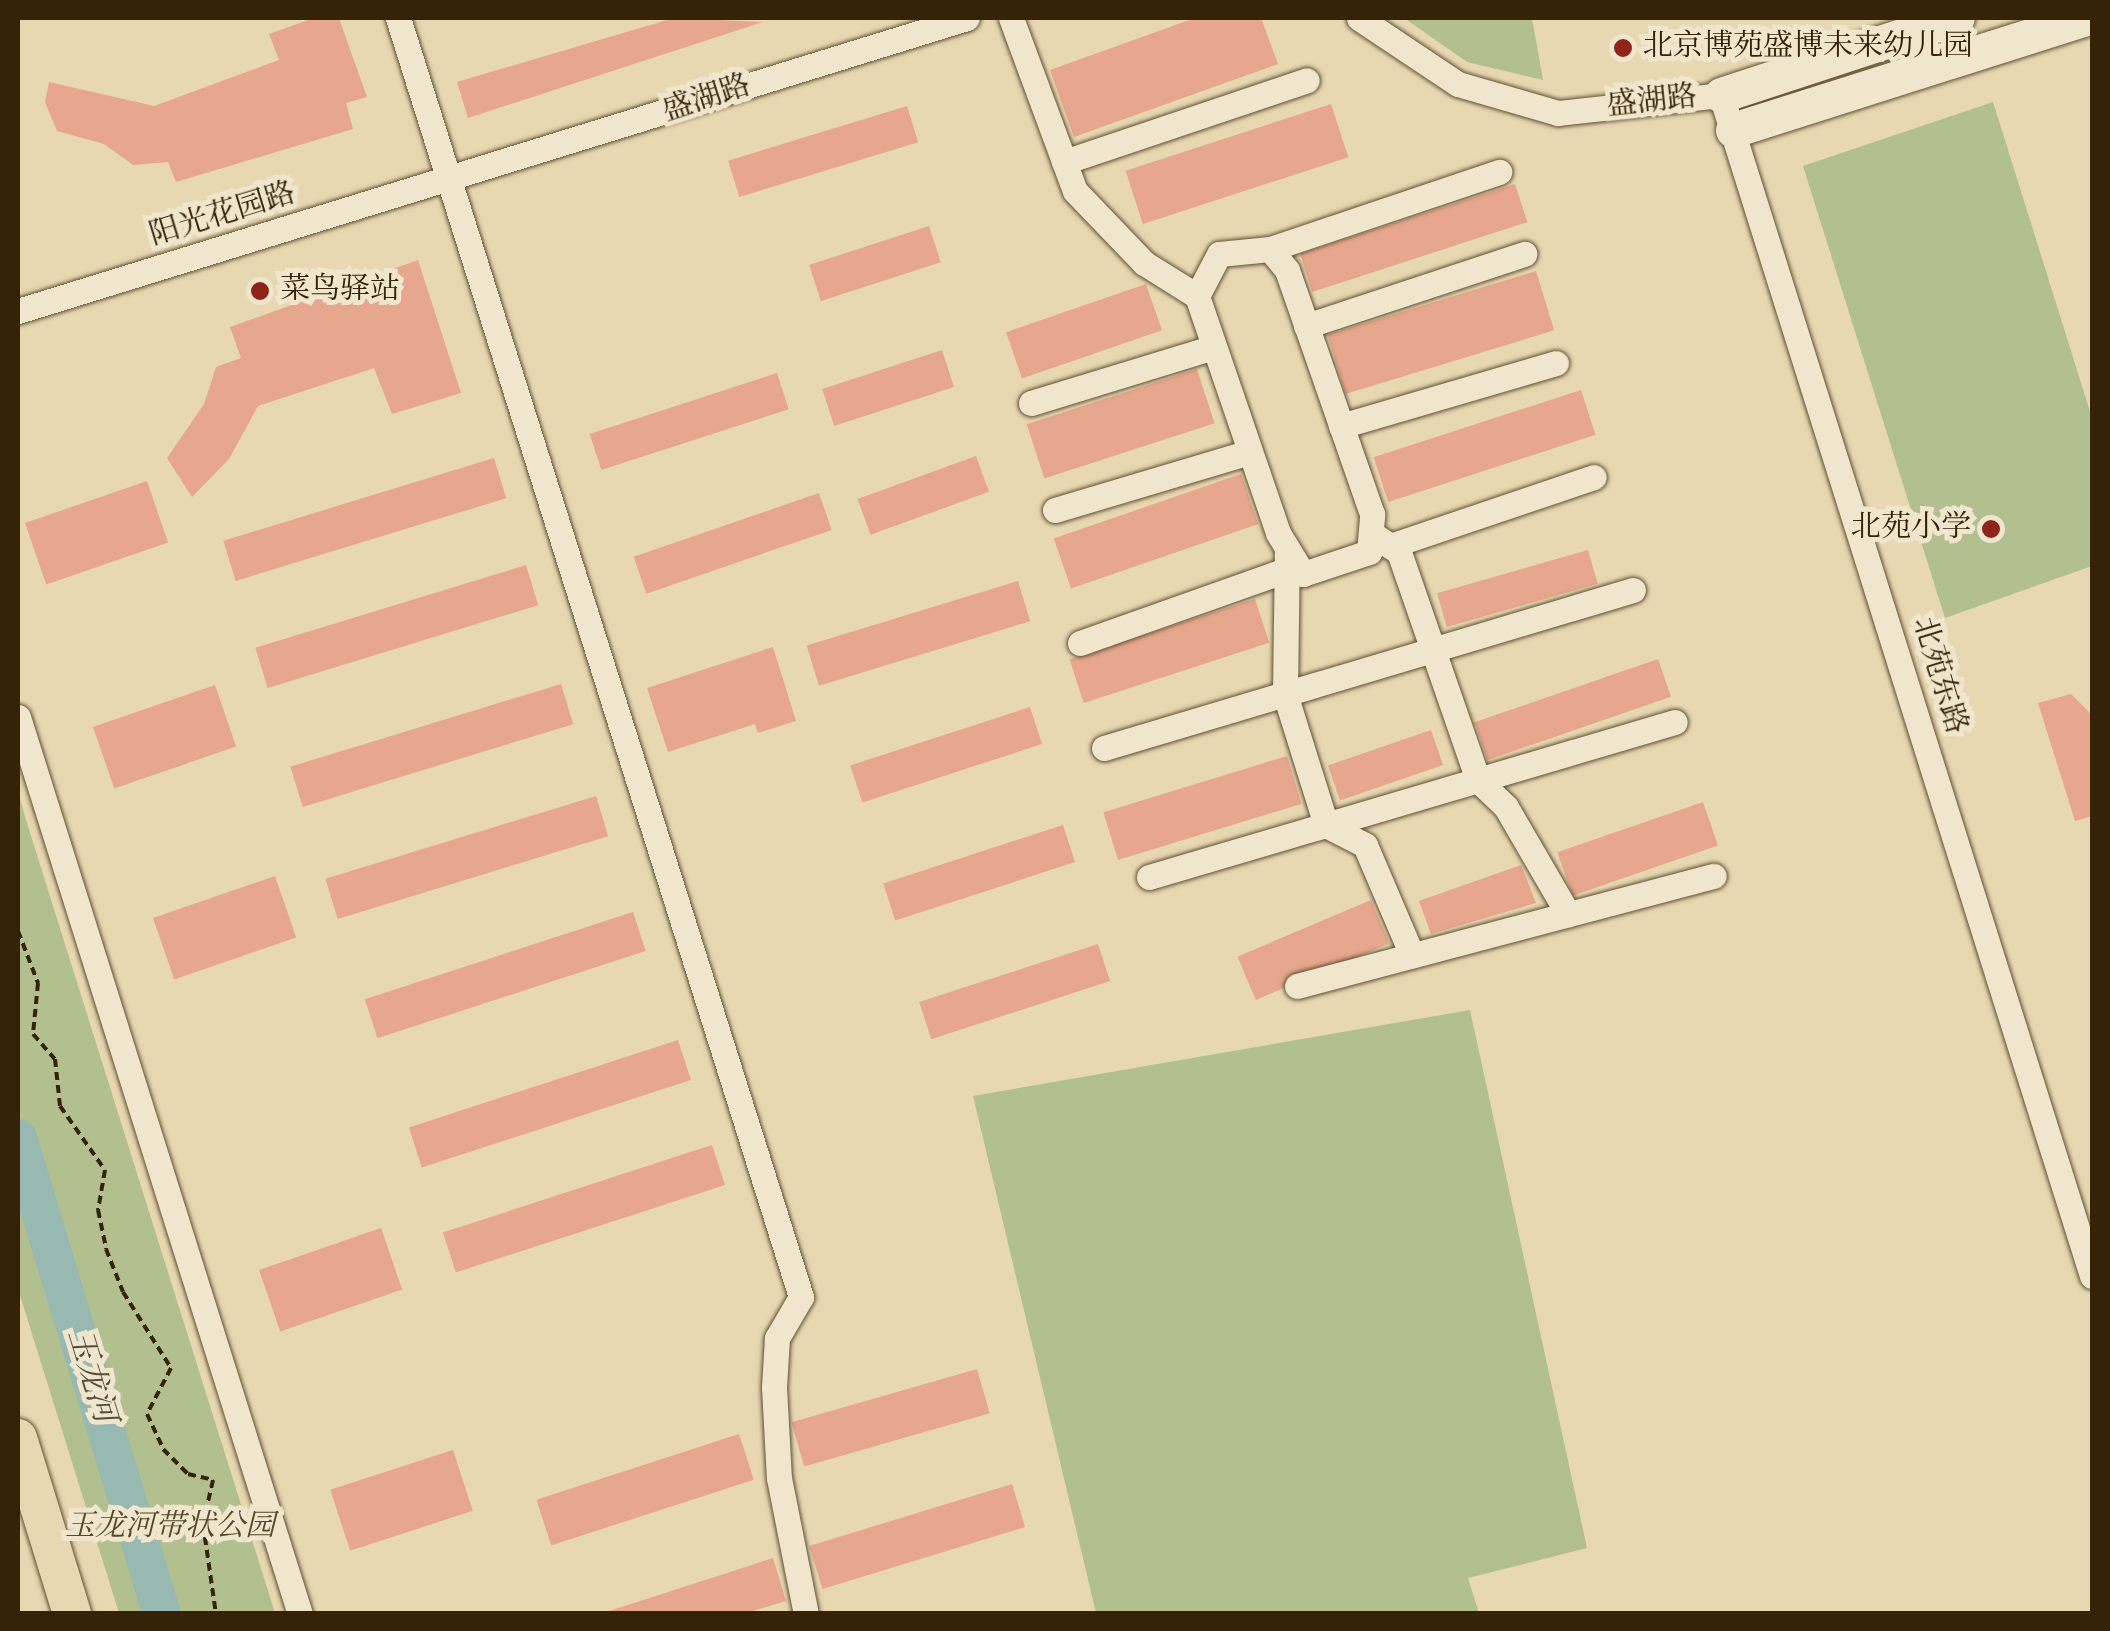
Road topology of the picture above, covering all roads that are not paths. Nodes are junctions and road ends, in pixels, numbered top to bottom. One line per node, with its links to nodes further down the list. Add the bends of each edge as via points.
1 (398, 18): 12 (street)
2 (966, 18): 12 (street, 盛湖路)
3 (1011, 18): 10 (street)
4 (1358, 18): 8 (street, 盛湖路, via 1458,84 1558,113)
5 (1957, 18): 8 (main road, 盛湖路)
6 (2087, 18): 9 (main road, 盛湖路)
7 (1308, 80): 10 (street)
8 (1721, 95): 9 (street, 北苑东路)
9 (1732, 130): 41 (street, 北苑东路)
10 (1064, 162): 15 (street, via 1075,191 1144,262)
11 (1499, 172): 13 (street)
12 (448, 182): 16 (street, 阳光花园路); 45 (street, via 801,1297 777,1338 774,1388 779,1478)
13 (1270, 249): 15 (street, via 1219,254); 17 (street, via 1286,270)
14 (1524, 254): 17 (street)
15 (1197, 296): 18 (street)
16 (18, 312)
17 (1306, 326): 21 (street)
18 (1214, 347): 20 (street); 22 (street)
19 (1556, 363): 21 (street)
20 (1031, 403)
21 (1341, 426): 25 (street)
22 (1250, 452): 24 (street); 26 (street)
23 (1594, 478): 25 (street)
24 (1055, 510)
25 (1380, 540): 26 (street, via 1370,552 1304,574); 29 (street, via 1399,552)
26 (1287, 559): 28 (street); 30 (street)
27 (1633, 590): 29 (street)
28 (1080, 643)
29 (1433, 650): 30 (street); 34 (street)
30 (1285, 694): 33 (street); 35 (street)
31 (18, 717): 44 (street)
32 (1674, 722): 34 (street)
33 (1104, 748)
34 (1478, 780): 35 (street); 38 (street, via 1506,807)
35 (1326, 825): 37 (street); 39 (street, via 1365,844)
36 (1714, 876): 38 (street)
37 (1149, 877)
38 (1568, 914): 39 (street)
39 (1412, 955): 40 (street)
40 (1296, 986)
41 (2092, 1276)
42 (18, 1438): 43 (main road)
43 (72, 1614)
44 (300, 1614)
45 (806, 1614)

